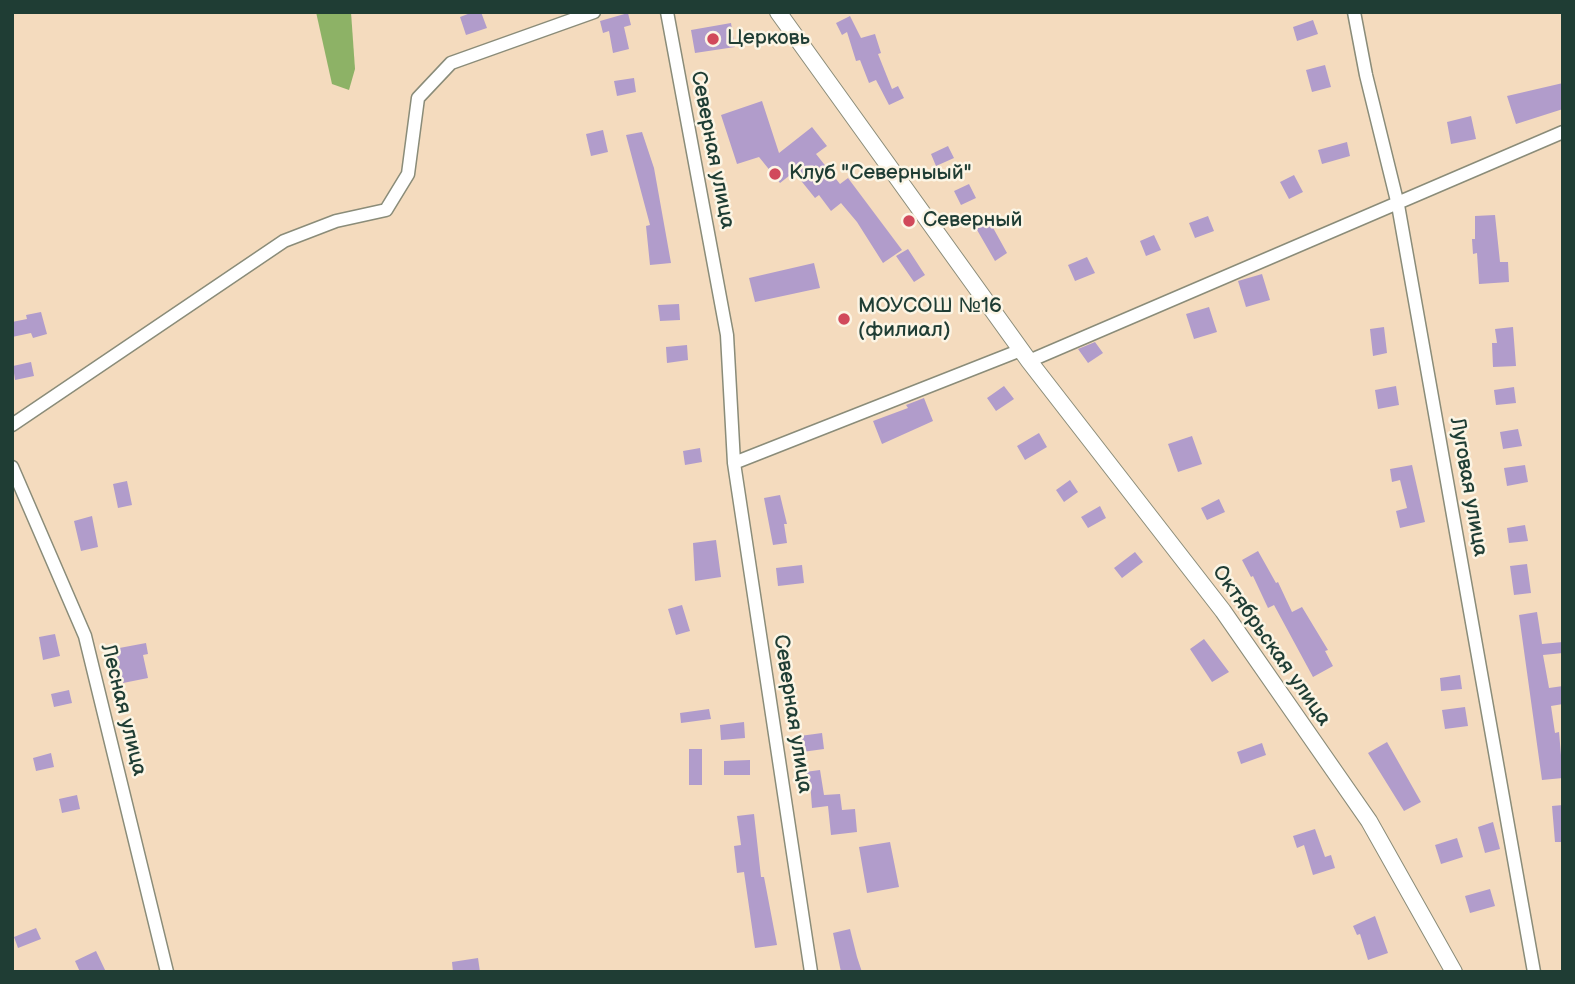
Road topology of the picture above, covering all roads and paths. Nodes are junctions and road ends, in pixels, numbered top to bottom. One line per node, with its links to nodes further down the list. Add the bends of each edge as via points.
1 (594, 12): 8 (street, via 451,63 418,98 408,174 386,210 336,221 284,241)
2 (667, 12): 9 (street, Северная улица, via 727,335)
3 (778, 12): 7 (street, Октябрьская улица)
4 (1354, 12): 6 (street, Луговая улица)
5 (1563, 132): 6 (street)
6 (1398, 205): 7 (street); 14 (street, Луговая улица)
7 (1025, 356): 9 (street); 13 (street, Октябрьская улица, via 1238,633 1369,821)
8 (12, 425)
9 (734, 463): 12 (street, Северная улица)
10 (12, 467): 11 (street, Лесная улица, via 85,636)
11 (167, 972)
12 (811, 972)
13 (1454, 972)
14 (1534, 972)

